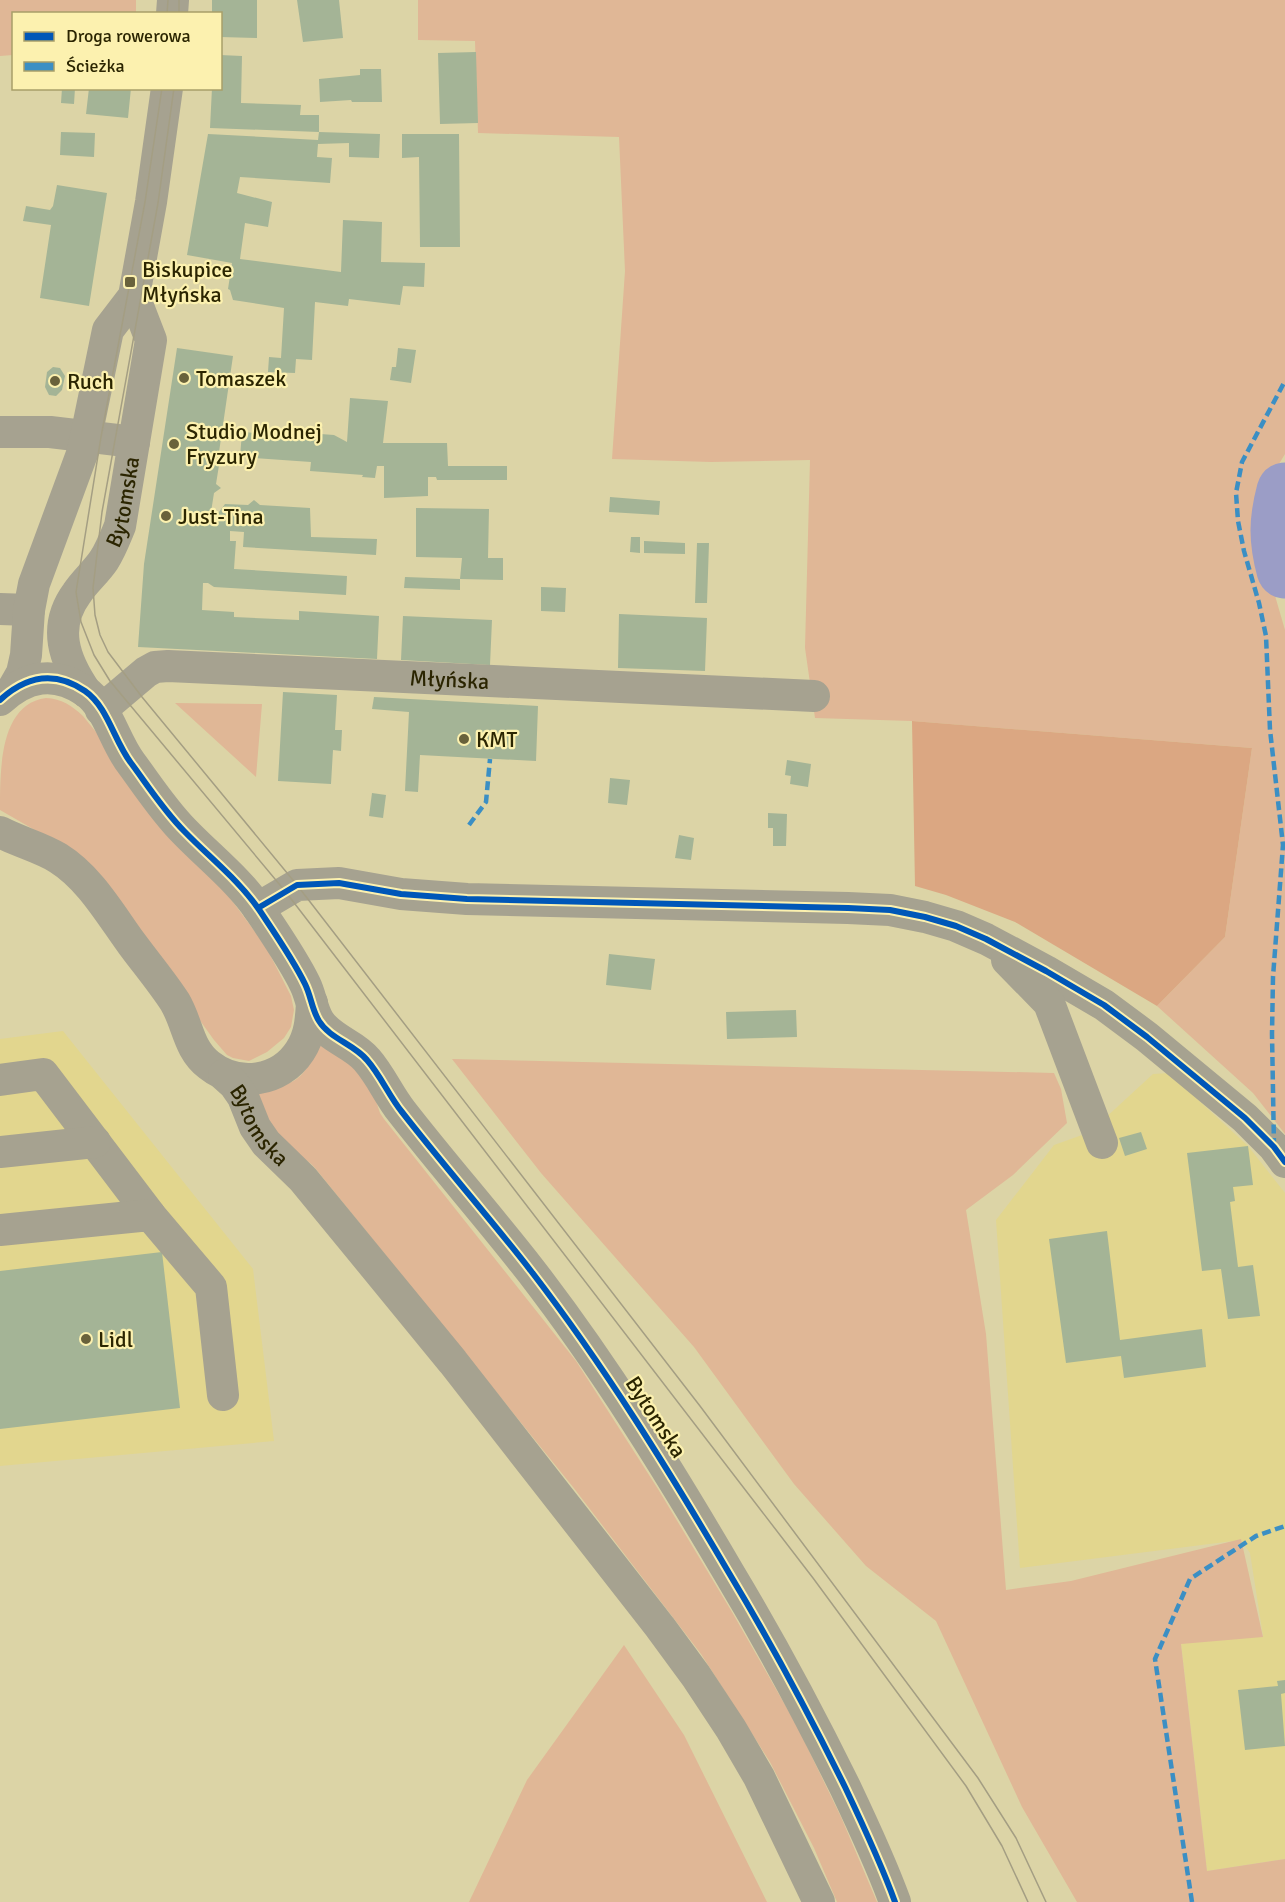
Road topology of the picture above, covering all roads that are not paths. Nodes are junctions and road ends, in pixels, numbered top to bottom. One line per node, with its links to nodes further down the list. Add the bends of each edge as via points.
1 (167, 90): 2 (street, Bytomska, via 152,202)
2 (134, 296): 4 (street, Bytomska, via 108,330); 5 (street, Bytomska, via 151,340)
3 (0, 432): 4 (street)
4 (87, 435): 5 (street); 6 (street, Bytomska, via 75,479 34,584)
5 (134, 442): 9 (street, Bytomska, via 120,526 103,562 76,594 65,616 62,635 73,673)
6 (14, 609): 7 (street, Bytomska, via 26,655 22,673)
7 (7, 694): 9 (street, via 29,680 43,678 71,684)
8 (814, 696): 9 (street, Młyńska, via 168,666 155,667)
9 (94, 701): 11 (street, Bytomska, via 127,759 181,828 221,865)
10 (3, 835): 14 (street, Bytomska, via 36,846 78,874 176,1004 198,1054)
11 (258, 908): 12 (street, via 297,885 339,883 401,894 467,899 890,910 956,926); 13 (street, Bytomska, via 305,983)
12 (986, 939): 17 (street, via 1049,1003); 19 (street, via 1121,1017 1245,1118)
13 (312, 1003): 14 (street, via 307,1036 289,1064 258,1079); 24 (street, Bytomska, via 322,1025 365,1057 398,1108 589,1348 649,1438 785,1668)
14 (224, 1075): 23 (street, Bytomska, via 243,1097 266,1143 303,1179 453,1362 696,1676 759,1778)
15 (0, 1080): 16 (street, via 43,1074)
16 (95, 1142): 18 (street); 20 (street)
17 (1102, 1143)
18 (0, 1152)
19 (1285, 1162)
20 (150, 1215): 21 (street); 22 (street, via 211,1287)
21 (0, 1230)
22 (223, 1395)
23 (819, 1902)
24 (896, 1902)

